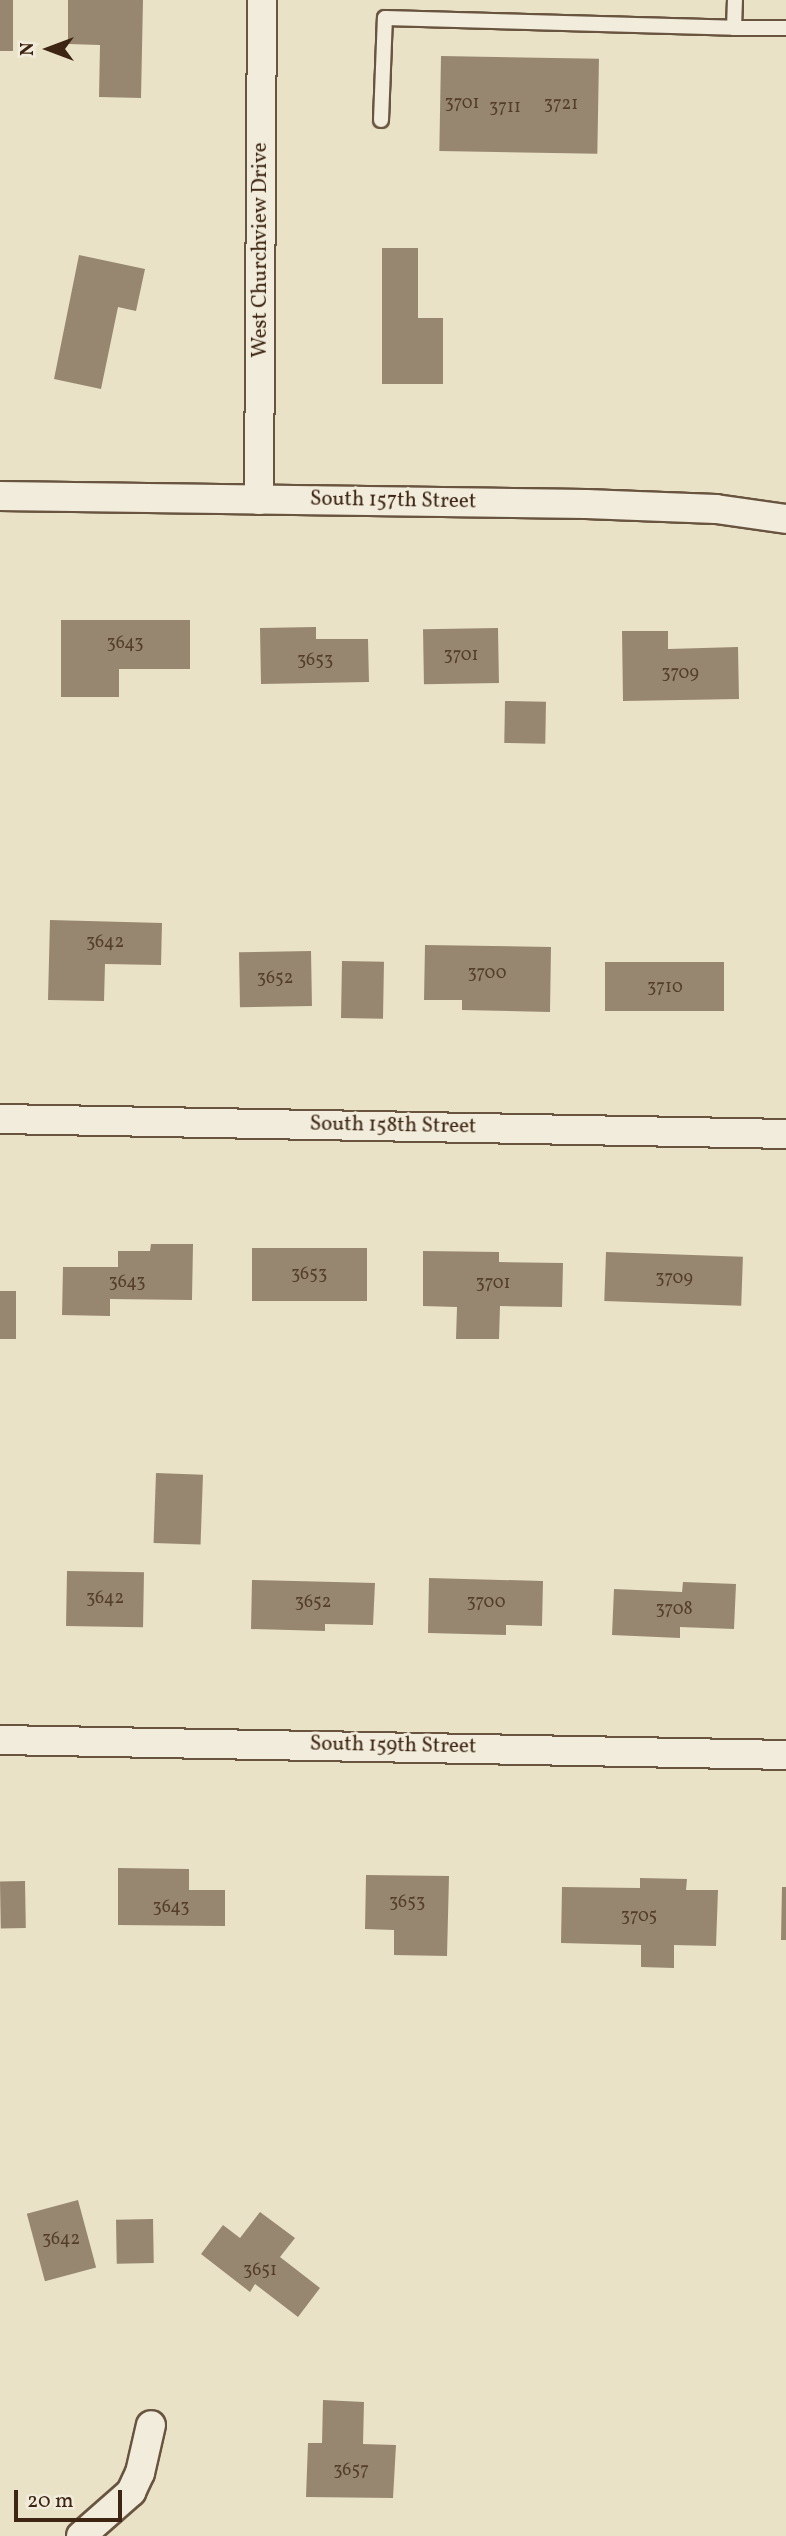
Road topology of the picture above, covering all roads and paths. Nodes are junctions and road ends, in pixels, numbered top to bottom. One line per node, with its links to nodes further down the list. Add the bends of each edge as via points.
1 (262, 0): 7 (street, West Churchview Drive)
2 (735, 0): 3 (lane)
3 (734, 28): 4 (lane); 5 (lane, via 385,18)
4 (786, 28)
5 (381, 120)
6 (0, 496): 7 (street, South 157th Street)
7 (259, 500): 8 (street, South 157th Street, via 586,504 716,509)
8 (786, 519)
9 (0, 1119): 10 (street, South 158th Street)
10 (786, 1134)
11 (0, 1740): 12 (street, South 159th Street)
12 (786, 1755)
13 (151, 2425): 14 (street, via 131,2492)
14 (81, 2536)

